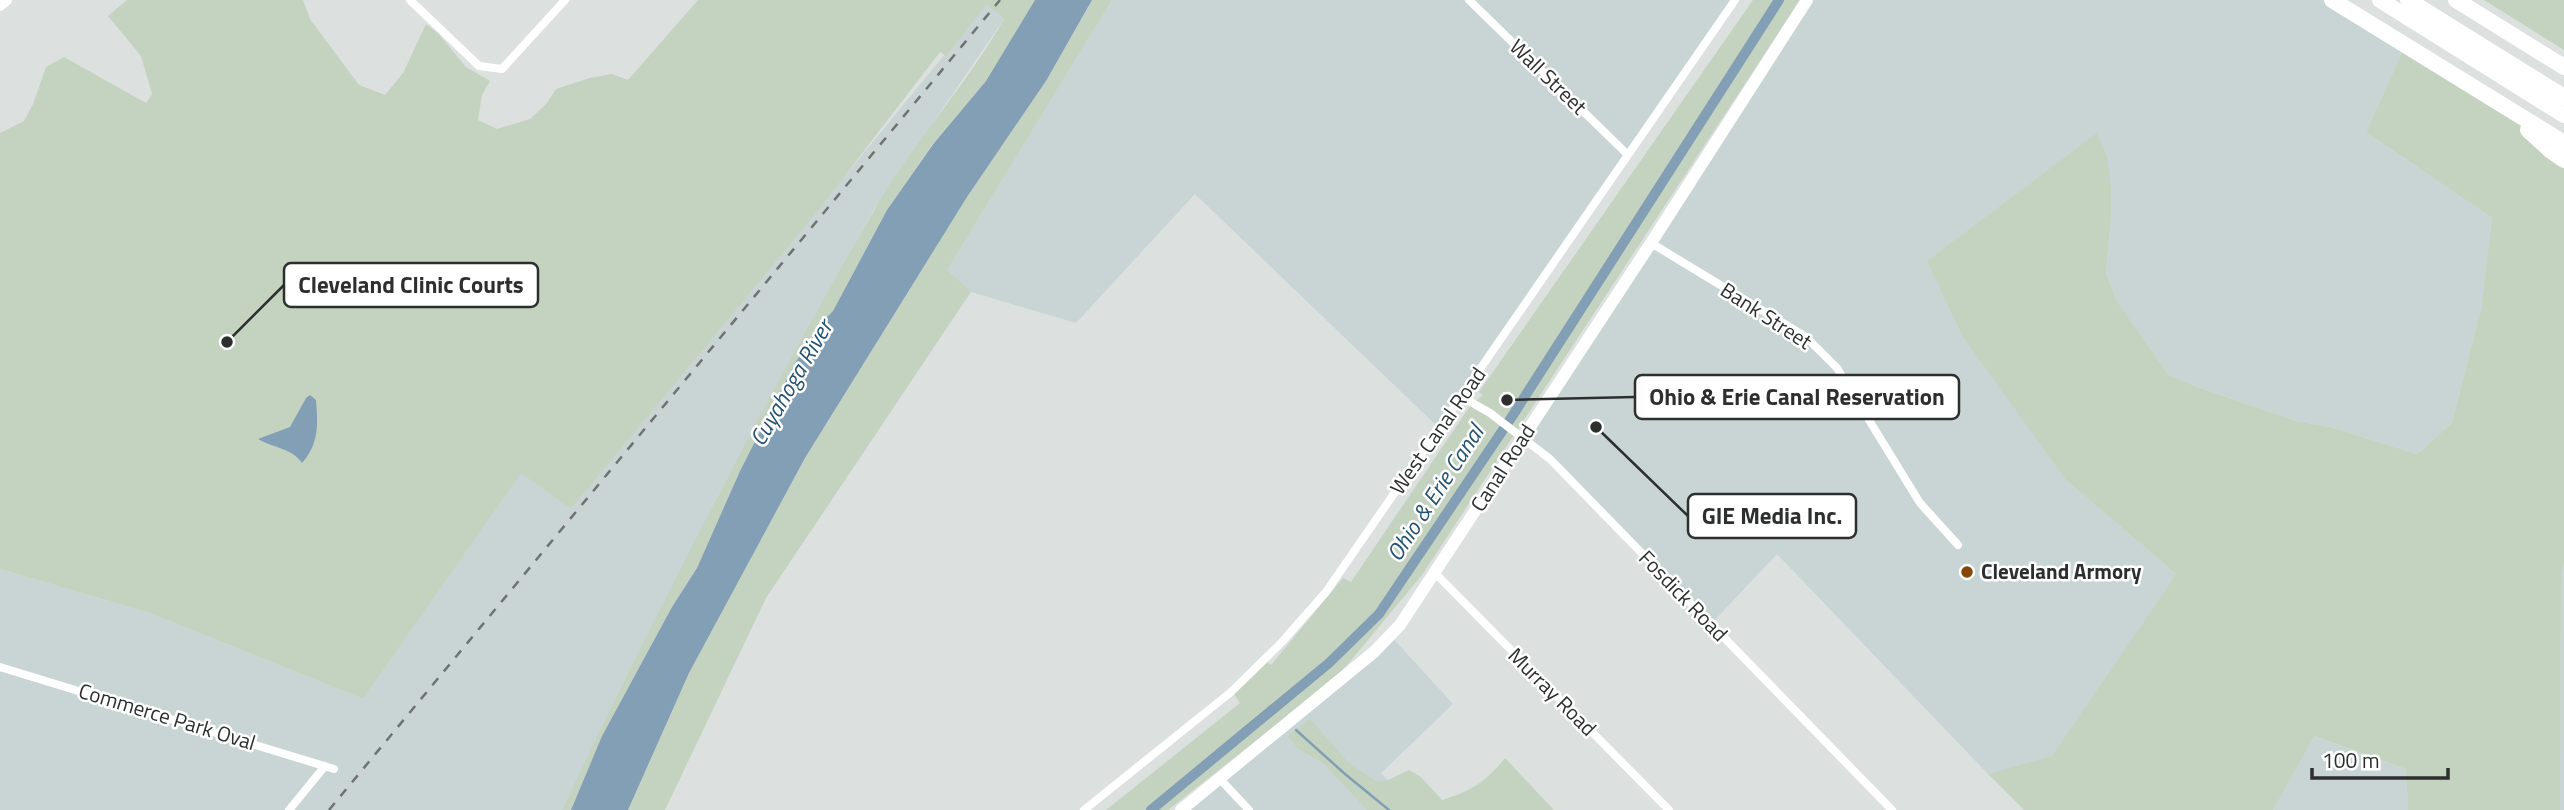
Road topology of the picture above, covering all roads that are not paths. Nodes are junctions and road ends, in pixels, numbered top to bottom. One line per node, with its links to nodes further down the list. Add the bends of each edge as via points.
1 (6, 0): 11 (main road)
2 (410, 0): 3 (street, via 479,66 502,69)
3 (565, 0)
4 (1469, 0): 16 (street, Wall Street)
5 (1735, 0): 16 (street, West Canal Road)
6 (1807, 0): 17 (main road, Canal Road)
7 (2332, 0): 15 (highway, via 2506,109)
8 (2380, 0): 14 (highway)
9 (2409, 0): 13 (highway)
10 (2456, 0): 12 (highway)
11 (0, 5)
12 (2564, 67)
13 (2564, 97)
14 (2564, 115)
15 (2559, 148)
16 (1627, 154): 18 (street, West Canal Road)
17 (1651, 243): 19 (main road, Canal Road); 20 (street, Bank Street, via 1806,337 1837,368 1920,503)
18 (1462, 397): 19 (street, Fosdick Road); 25 (street, West Canal Road, via 1330,586 1282,642 1218,703)
19 (1518, 433): 21 (main road, Canal Road); 29 (street, Fosdick Road, via 1550,459)
20 (1958, 545)
21 (1435, 573): 23 (main road, Canal Road, via 1374,652); 28 (street, Murray Road)
22 (0, 667): 24 (street, Commerce Park Oval, via 329,767)
23 (1219, 778): 26 (main road, Canal Road); 27 (street)
24 (289, 810)
25 (1084, 810)
26 (1181, 810)
27 (1249, 810)
28 (1669, 810)
29 (1892, 810)

